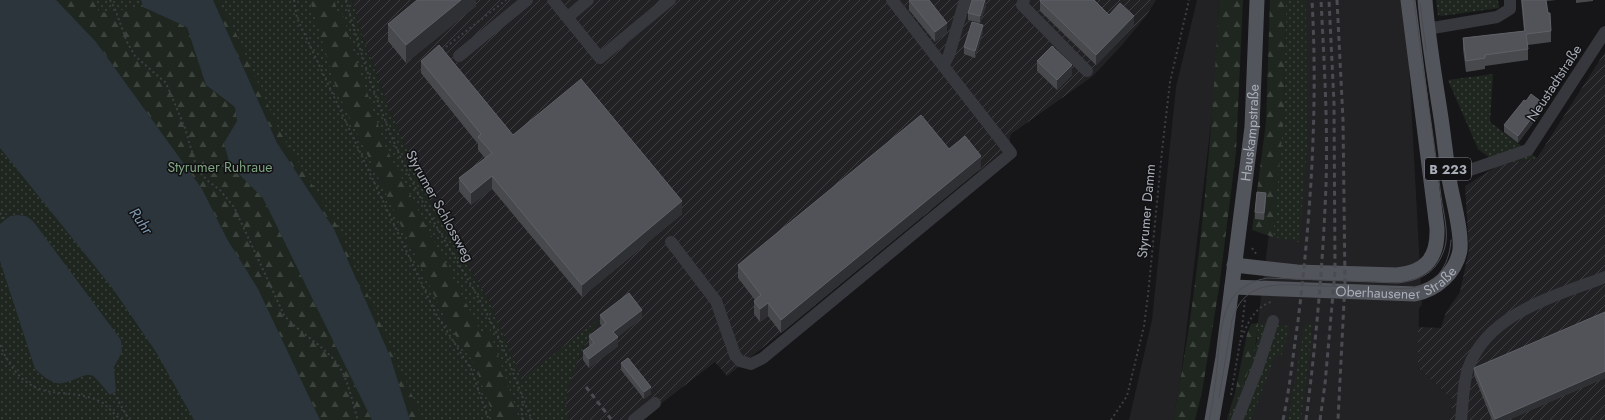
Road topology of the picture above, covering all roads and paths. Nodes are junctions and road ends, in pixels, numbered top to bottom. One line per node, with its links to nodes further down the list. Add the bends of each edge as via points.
1 (110, 0): 37 (path, via 126,42 135,56 166,83 185,128 198,169 234,207 284,315 339,366)
2 (294, 0): 38 (path, via 297,18 436,314 471,369)
3 (346, 0): 33 (path, Styrumer Schlossweg, via 374,89 402,160 423,203 492,324)
4 (527, 0): 19 (street)
5 (553, 0): 16 (street)
6 (588, 0): 16 (street)
7 (670, 0): 16 (street, via 600,58)
8 (892, 0): 20 (street)
9 (965, 0): 20 (street, via 949,55)
10 (1024, 0): 21 (street, via 1022,5)
11 (1189, 0): 42 (path, Styrumer Damm, via 1170,82 1144,326 1127,396)
12 (1257, 0): 26 (main road, Hauskampstraße, via 1252,127)
13 (1408, 0): 26 (main road, Oberhausener Straße / B 223, via 1437,228 1438,242 1435,251 1421,268 1407,274 1297,272)
14 (1425, 0): 17 (main road, Oberhausener Straße / B 223)
15 (1510, 0): 17 (street, via 1510,9 1497,17)
16 (568, 17)
17 (1427, 29): 26 (main road, Oberhausener Straße / B 223, via 1459,233 1460,250 1446,277 1422,293 1407,294 1295,290)
18 (1605, 32): 22 (street, Neustadtstraße, via 1528,150)
19 (459, 56)
20 (943, 66): 25 (street, via 1011,153 756,362 744,363 735,355 716,301)
21 (1088, 71)
22 (1467, 171)
23 (0, 213): 24 (path)
24 (5, 220)
25 (671, 242)
26 (1233, 276): 43 (main road)
27 (1605, 277): 45 (street, via 1532,306 1490,334 1468,367)
28 (1273, 302): 30 (path, via 1267,303 1254,313)
29 (1273, 321): 44 (street)
30 (1240, 342)
31 (0, 345): 35 (path, via 10,365 28,384 41,390 80,395 102,403)
32 (114, 393): 36 (path)
33 (525, 402): 39 (path, via 521,407); 40 (path, Styrumer Schlossweg)
34 (655, 403): 41 (street)
35 (121, 420)
36 (129, 420)
37 (358, 420)
38 (489, 420)
39 (523, 420)
40 (532, 420)
41 (634, 420)
42 (1111, 420)
43 (1212, 420)
44 (1237, 420)
45 (1461, 420)

